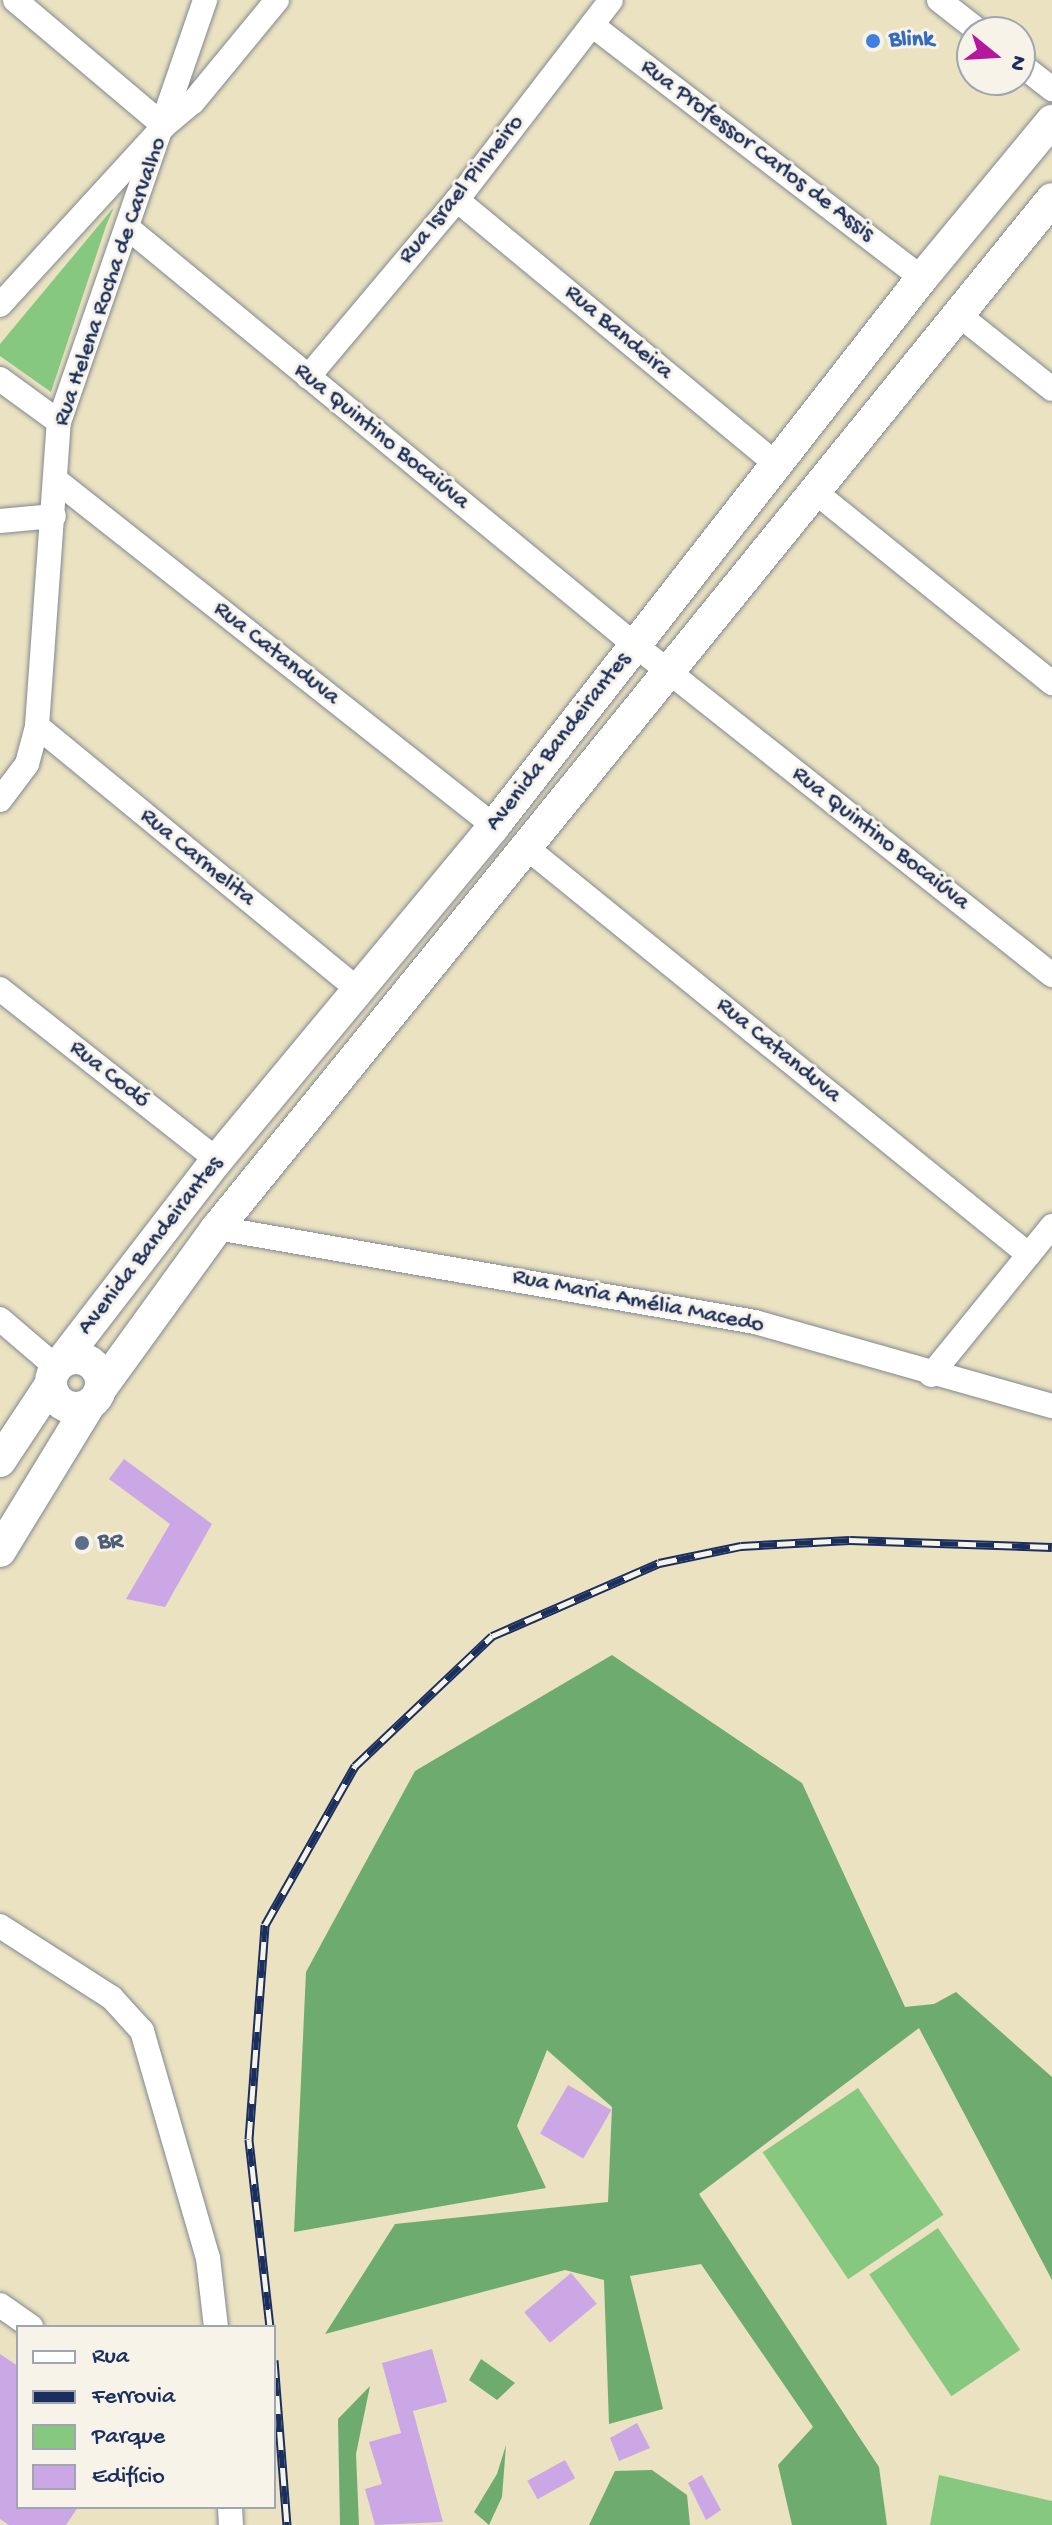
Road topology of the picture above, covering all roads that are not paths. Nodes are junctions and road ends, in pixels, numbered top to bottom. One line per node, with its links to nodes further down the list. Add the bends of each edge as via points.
1 (15, 0): 11 (street)
2 (205, 0): 11 (street, Rua Helena Rocha de Carvalho)
3 (277, 0): 11 (street, via 193,102)
4 (611, 0): 7 (street, Rua Israel Pinheiro)
5 (939, 0): 6 (street)
6 (960, 16)
7 (592, 25): 13 (street, Rua Israel Pinheiro); 15 (street, Rua Professor Carlos de Assis)
8 (1036, 76): 9 (street)
9 (1052, 89)
10 (1052, 121): 15 (main road, Avenida Bandeirantes)
11 (164, 126): 14 (street, Rua Helena Rocha de Carvalho); 16 (street)
12 (1052, 199): 17 (main road, Avenida Bandeirantes)
13 (457, 200): 18 (street, Rua Israel Pinheiro); 22 (street, Rua Bandeira)
14 (128, 228): 18 (street, Rua Quintino Bocaiúva); 21 (street, Rua Helena Rocha de Carvalho)
15 (922, 278): 22 (main road, Avenida Bandeirantes)
16 (4, 290)
17 (958, 314): 20 (street); 24 (main road, Avenida Bandeirantes)
18 (308, 377): 27 (street, Rua Quintino Bocaiúva)
19 (0, 379): 21 (street)
20 (1052, 389)
21 (59, 422): 23 (street, Rua Helena Rocha de Carvalho)
22 (779, 466): 27 (main road, Avenida Bandeirantes)
23 (57, 481): 25 (street, Rua Helena Rocha de Carvalho); 32 (street, Rua Catanduva)
24 (814, 491): 28 (main road, Avenida Bandeirantes); 29 (street)
25 (54, 516): 26 (street); 30 (street, Rua Helena Rocha de Carvalho)
26 (0, 521)
27 (635, 645): 28 (street, Rua Quintino Bocaiúva); 32 (main road, Avenida Bandeirantes)
28 (671, 674): 33 (main road, Avenida Bandeirantes); 34 (street, Rua Quintino Bocaiúva)
29 (1052, 683)
30 (37, 726): 31 (street, Rua Helena Rocha de Carvalho, via 27,764); 36 (street, Rua Carmelita)
31 (0, 800)
32 (494, 826): 36 (main road, Avenida Bandeirantes)
33 (527, 848): 39 (main road, Avenida Bandeirantes); 40 (street, Rua Catanduva)
34 (1052, 975)
35 (0, 989): 37 (street, Rua Codó)
36 (358, 990): 37 (main road, Avenida Bandeirantes)
37 (217, 1160): 42 (main road, Avenida Bandeirantes)
38 (1052, 1226): 40 (street)
39 (217, 1228): 43 (street, Rua Maria Amélia Macedo, via 741,1319); 44 (main road, Avenida Bandeirantes)
40 (1029, 1255): 43 (street)
41 (0, 1319): 42 (street)
42 (56, 1371): 44 (main road, via 64,1405); 44 (main road, via 87,1359 99,1371); 46 (main road, Avenida Bandeirantes)
43 (931, 1375): 45 (street, Rua Maria Amélia Macedo)
44 (95, 1397): 47 (main road, Avenida Bandeirantes)
45 (1052, 1406)
46 (0, 1461)
47 (0, 1551)
48 (0, 1926): 51 (street, via 112,1998 142,2031 208,2258)
49 (0, 2305): 50 (street)
50 (28, 2325)
51 (216, 2325)

